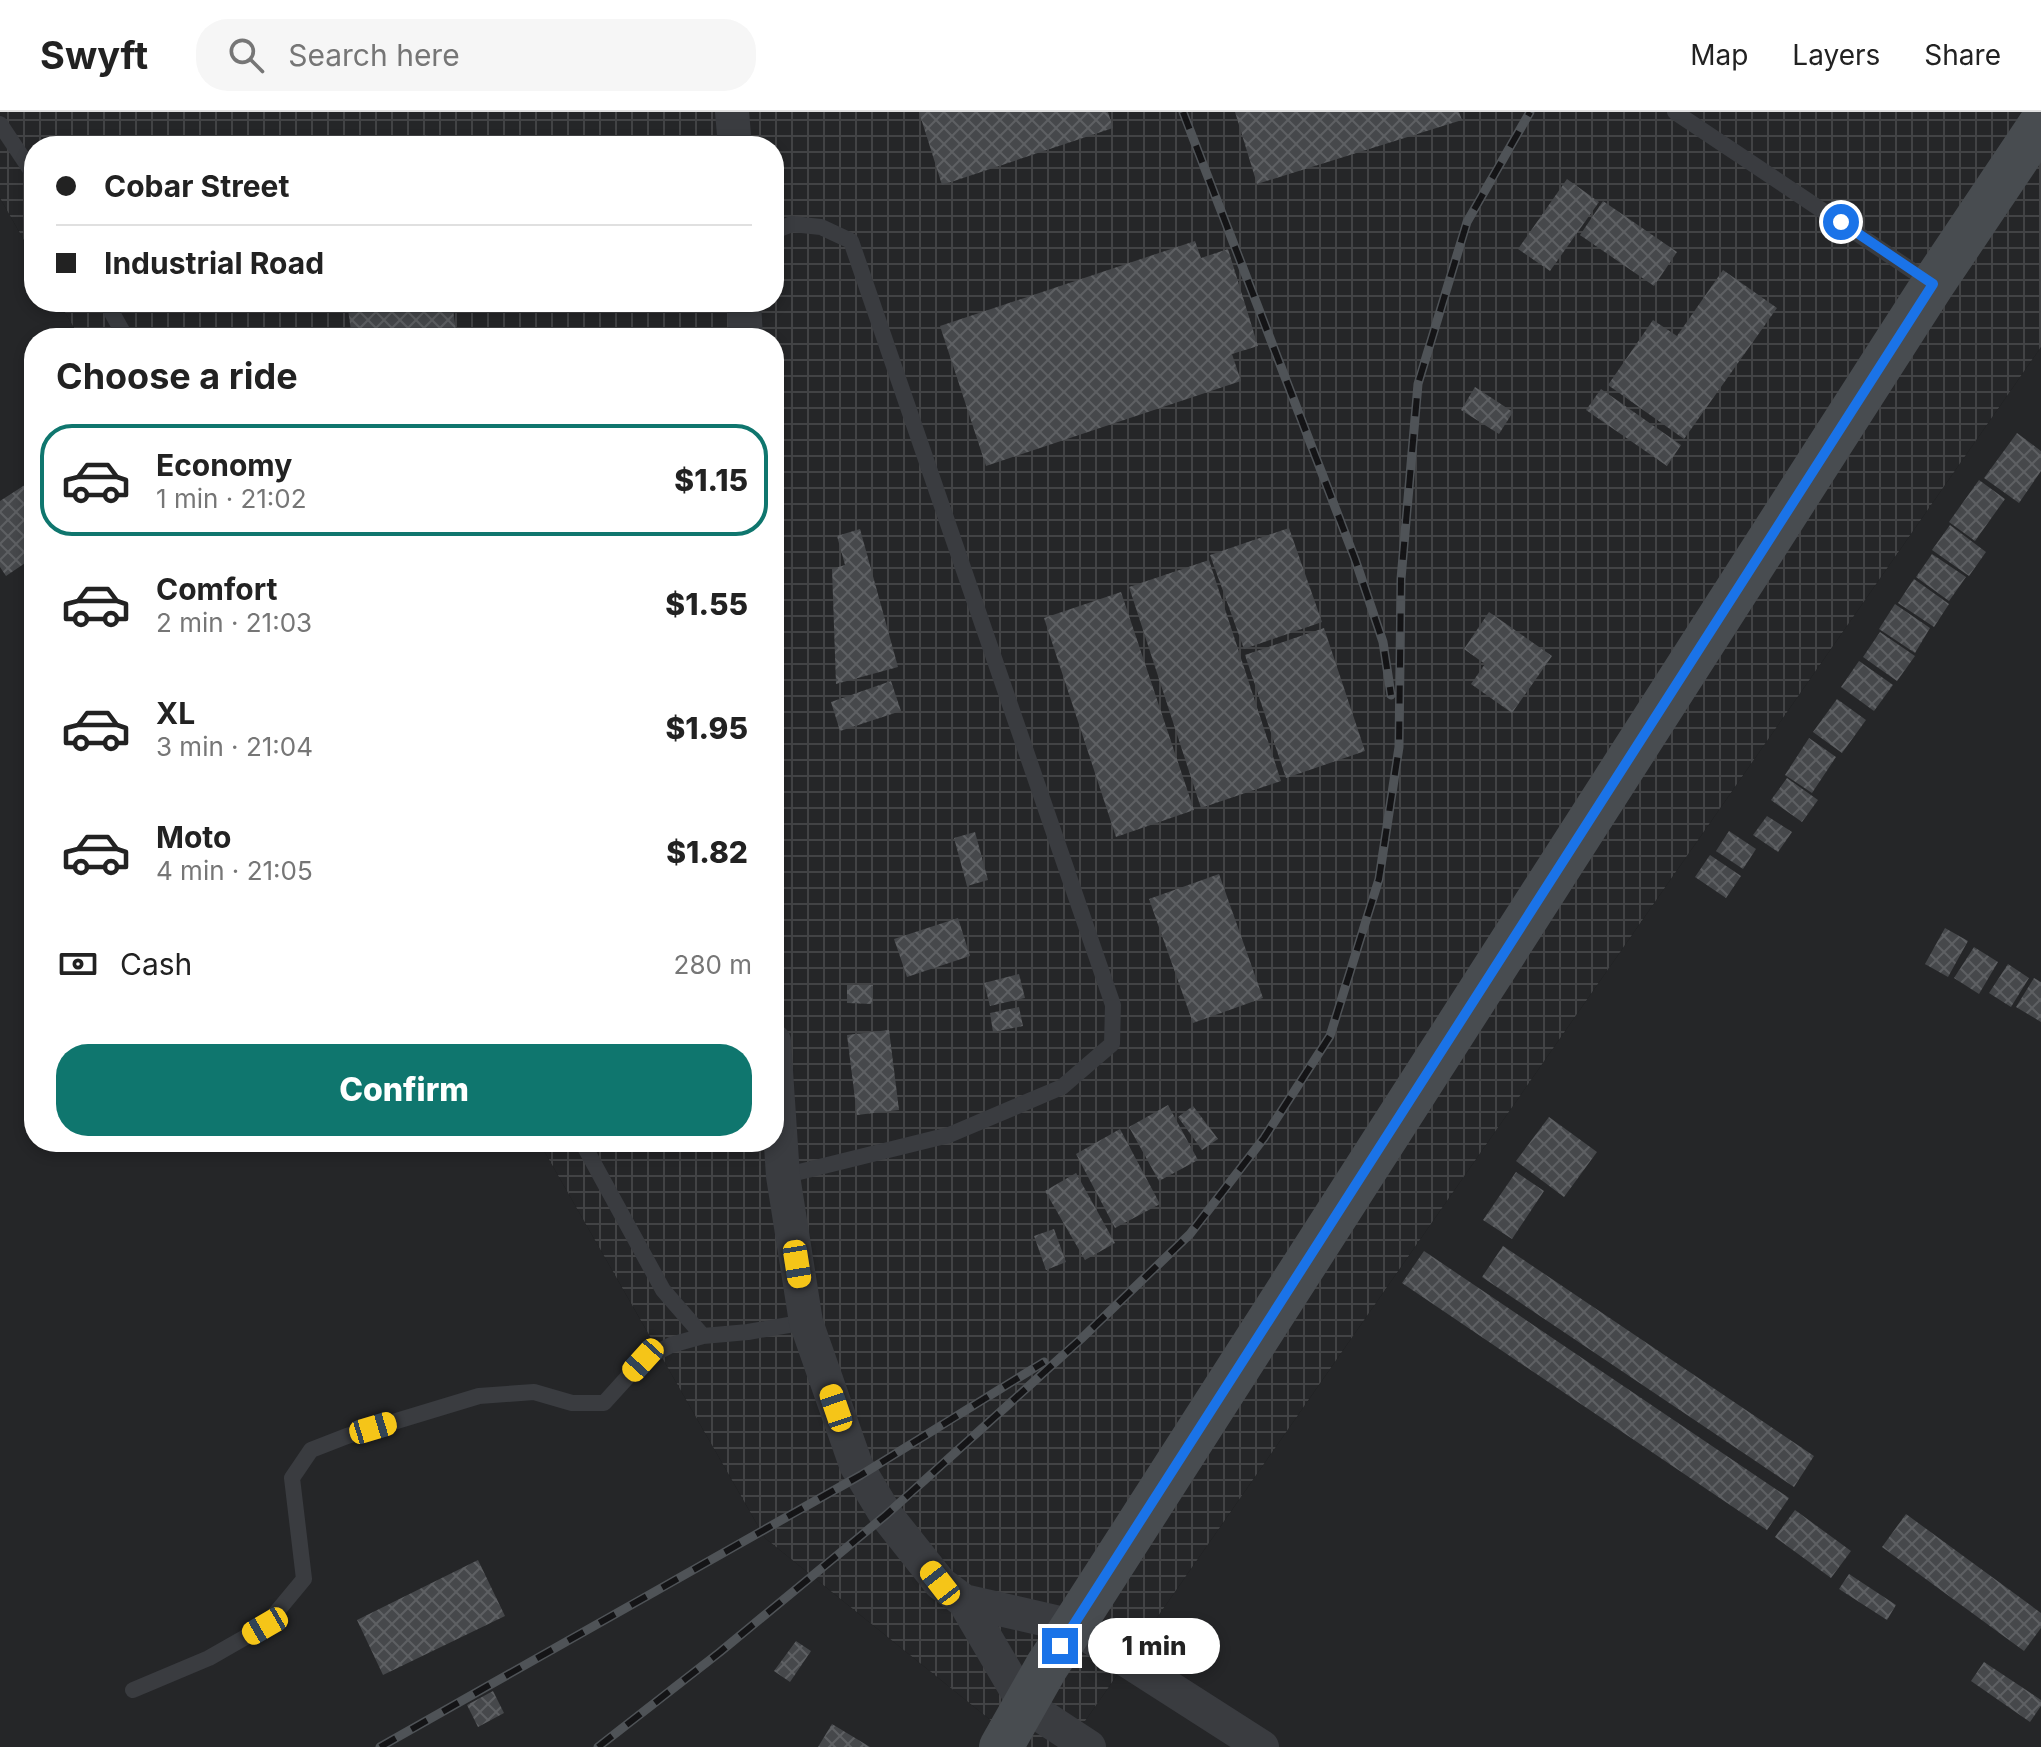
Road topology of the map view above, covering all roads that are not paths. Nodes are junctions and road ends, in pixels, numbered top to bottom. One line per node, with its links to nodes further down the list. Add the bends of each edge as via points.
1 (732, 112): 5 (street)
2 (1675, 112): 8 (lane)
3 (2041, 123): 8 (street)
4 (0, 124): 6 (lane)
5 (734, 136)
6 (24, 160)
7 (784, 227): 11 (lane, via 821,227 851,241 1113,1005 1112,1044 1062,1087 949,1135)
8 (1933, 284): 15 (street)
9 (587, 1152): 13 (lane, via 663,1290)
10 (781, 1152): 11 (street)
11 (783, 1176): 12 (street)
12 (806, 1322): 13 (lane); 14 (street, via 856,1465 886,1515 940,1583)
13 (703, 1336): 16 (lane, via 643,1360 604,1403 572,1403 534,1392 479,1396 311,1450 292,1478 304,1579 265,1626 209,1658)
14 (964, 1601): 15 (street); 17 (street)
15 (1073, 1626): 17 (street); 20 (street)
16 (133, 1690)
17 (1025, 1705): 18 (street); 19 (street)
18 (1001, 1747)
19 (1089, 1747)
20 (1262, 1747)

